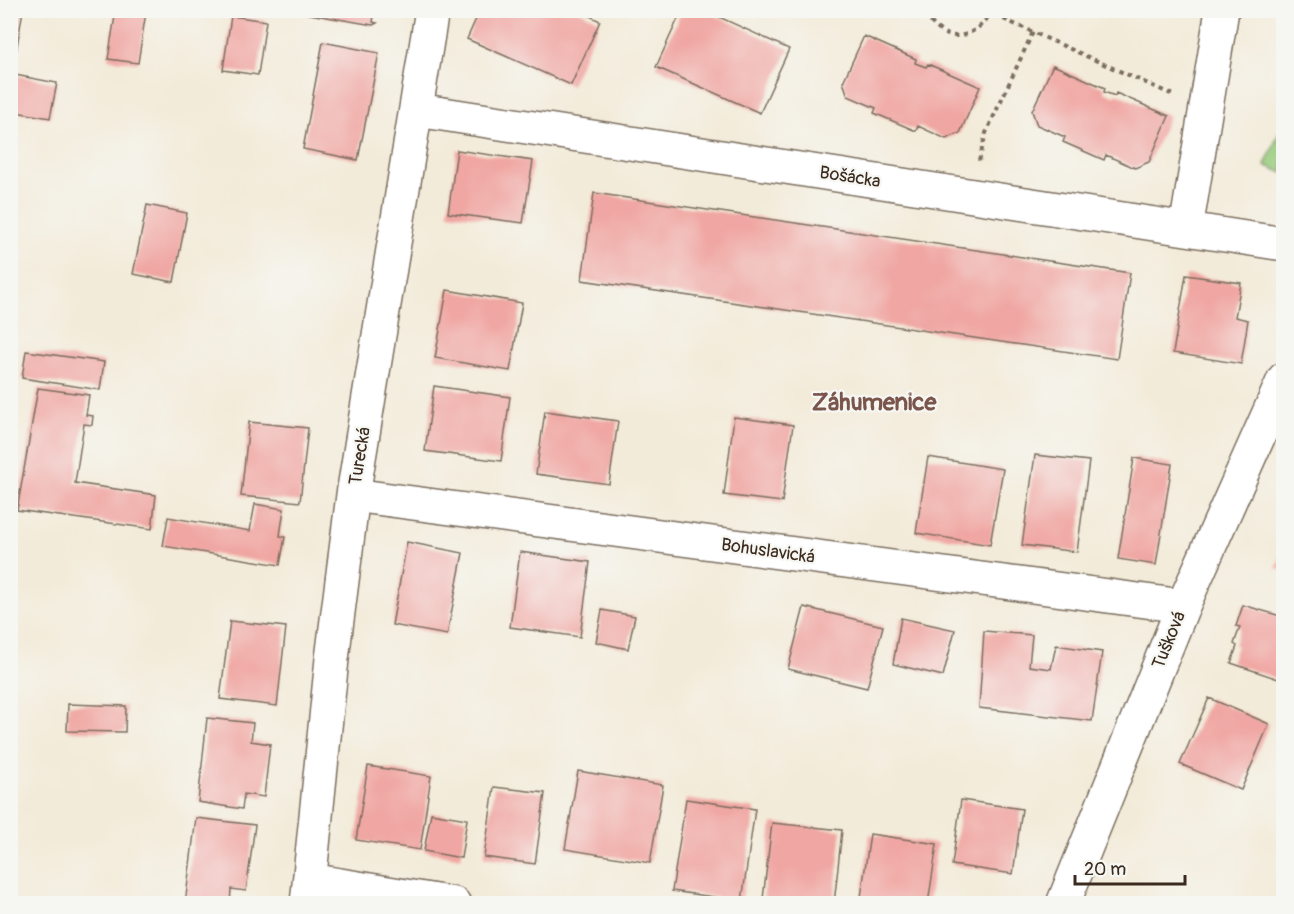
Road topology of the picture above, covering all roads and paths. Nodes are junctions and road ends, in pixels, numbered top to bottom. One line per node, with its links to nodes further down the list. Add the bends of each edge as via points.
1 (432, 10): 7 (street, Turecká)
2 (916, 10): 4 (path, via 940,32 957,36 986,23)
3 (1222, 10): 9 (street)
4 (990, 12): 5 (path)
5 (1033, 32): 6 (path); 8 (path, via 986,133)
6 (1178, 98)
7 (417, 110): 9 (street, Bošácka); 12 (street, Turecká)
8 (977, 169)
9 (1186, 229): 10 (street, Bošácka)
10 (1284, 244)
11 (1284, 379): 13 (street, Tušková)
12 (353, 495): 13 (street, Bohuslavická); 14 (street, Turecká)
13 (1183, 606): 16 (street, Tušková)
14 (308, 892): 15 (street)
15 (454, 903)
16 (1063, 903)

